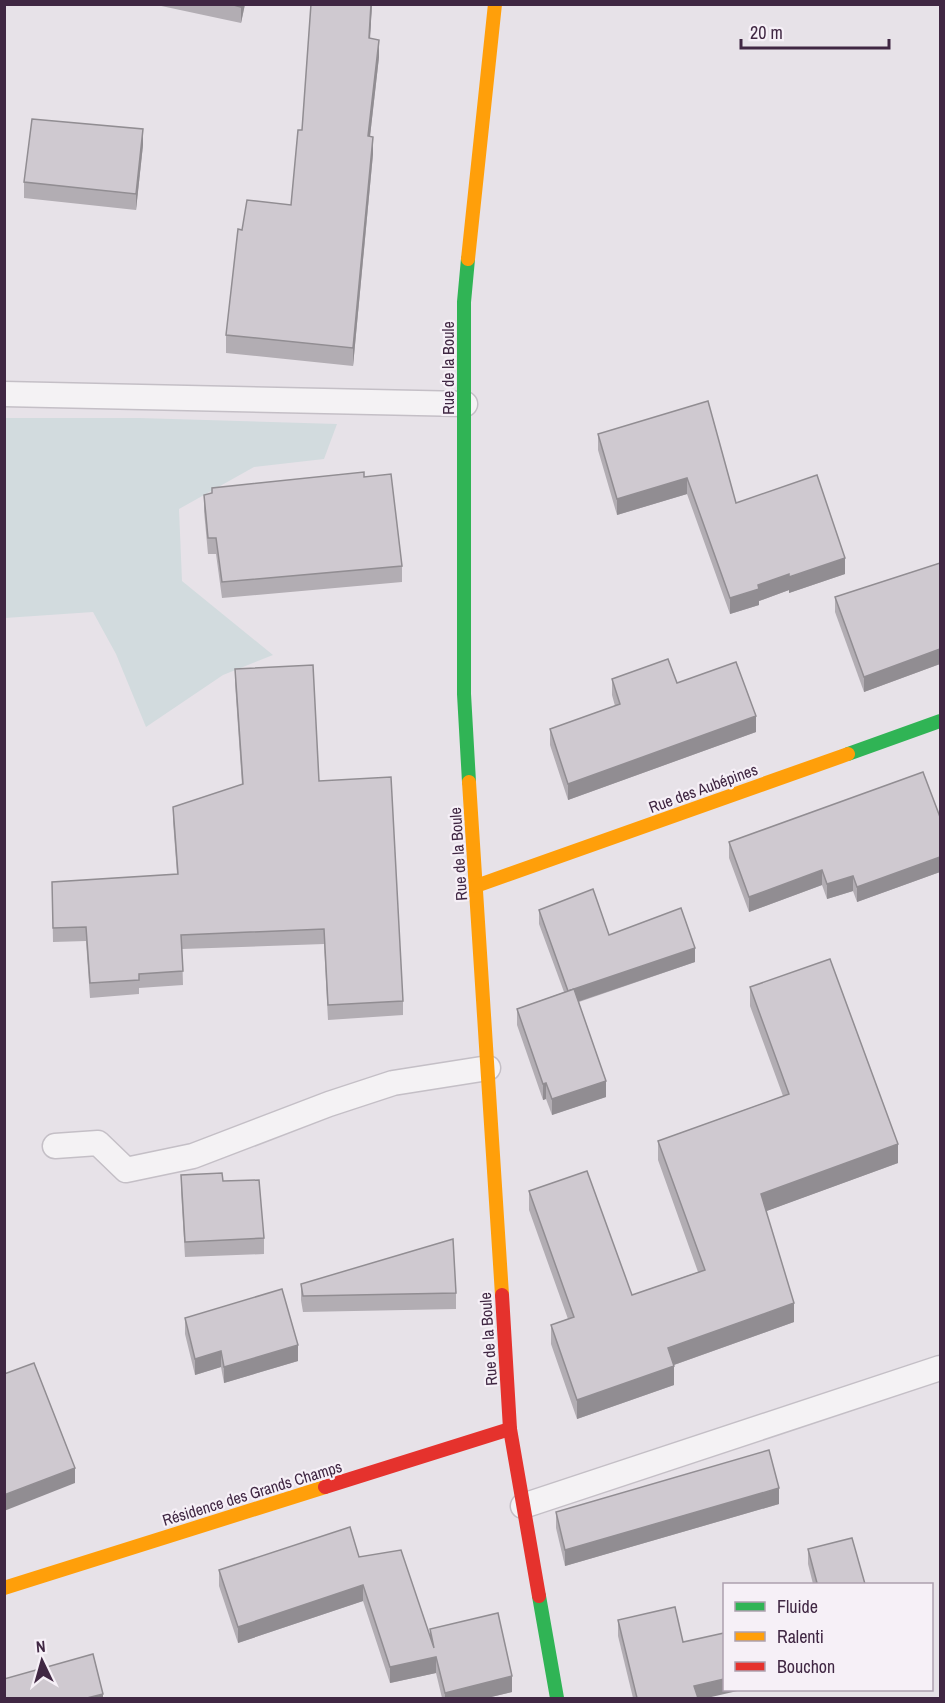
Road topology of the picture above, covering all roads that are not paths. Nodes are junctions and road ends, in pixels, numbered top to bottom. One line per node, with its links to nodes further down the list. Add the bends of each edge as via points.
1 (495, 4): 3 (street, Rue de la Boule, via 464,302)
2 (4, 394): 3 (lane)
3 (465, 404): 5 (street, Rue de la Boule, via 464,694)
4 (940, 722): 5 (street, Rue des Aubépines)
5 (476, 886): 6 (street, Rue de la Boule)
6 (488, 1068): 7 (lane, via 393,1083 193,1156 126,1170 98,1143); 9 (street, Rue de la Boule)
7 (55, 1146)
8 (940, 1368): 10 (lane)
9 (510, 1430): 10 (street, Rue de la Boule); 11 (street, Résidence des Grands Champs)
10 (523, 1506): 12 (street, Rue de la Boule)
11 (4, 1588)
12 (557, 1698)

